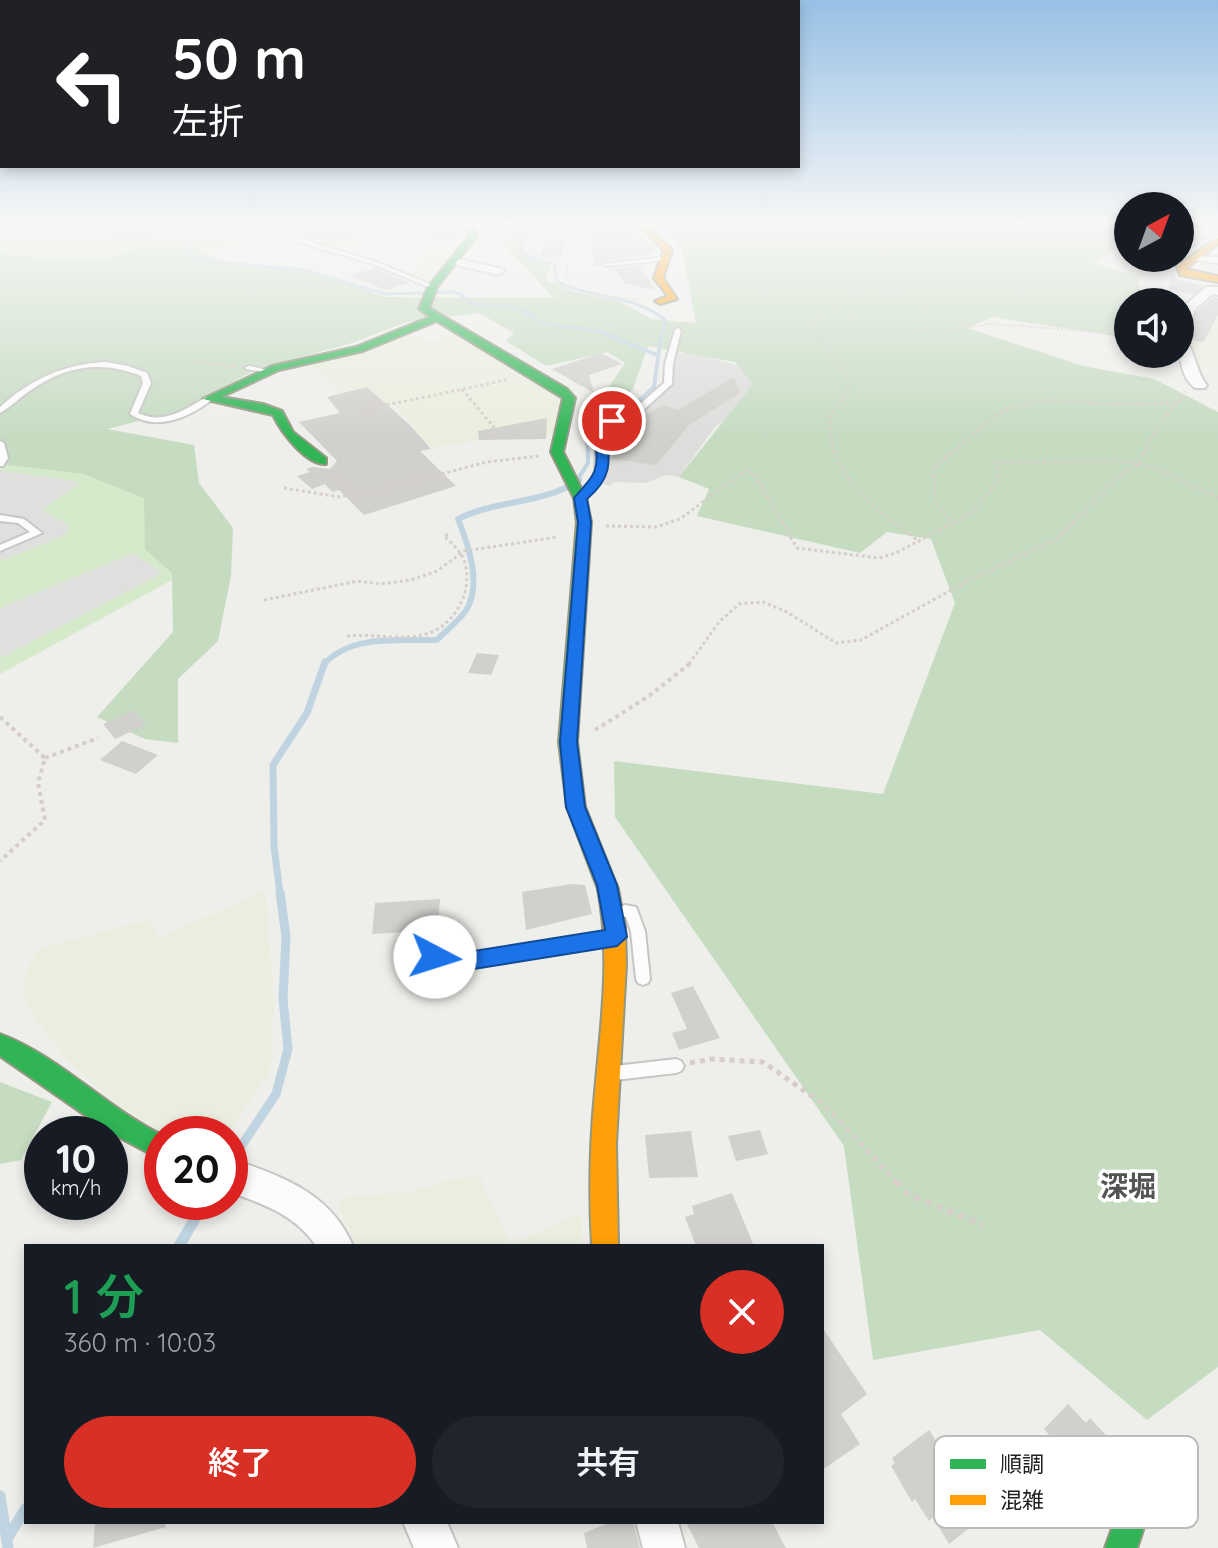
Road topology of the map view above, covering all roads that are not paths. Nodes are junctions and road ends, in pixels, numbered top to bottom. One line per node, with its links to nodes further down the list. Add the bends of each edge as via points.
1 (429, 295): 4 (street, via 424,309)
2 (665, 295): 3 (street)
3 (667, 298)
4 (435, 318): 8 (street, via 359,349); 15 (street, via 569,398 557,454)
5 (678, 330): 15 (lane, via 668,384 635,413 601,426 598,483)
6 (249, 368): 8 (lane)
7 (1191, 368): 9 (street)
8 (269, 371): 10 (street)
9 (1197, 382)
10 (209, 399): 11 (lane, via 175,418 141,418 134,414 147,383 144,375 125,366 83,365 55,372); 13 (street, via 278,413 288,434)
11 (0, 411)
12 (0, 443): 14 (lane)
13 (322, 461)
14 (0, 464)
15 (575, 490): 18 (street, via 584,530 568,742 576,807)
16 (0, 518): 17 (lane, via 21,521 37,533)
17 (0, 548)
18 (614, 912): 19 (street); 21 (lane, via 631,911)
19 (617, 937): 20 (lane, via 455,963 438,963); 24 (street)
20 (435, 957)
21 (643, 979)
22 (0, 1044): 25 (street)
23 (676, 1066): 24 (lane)
24 (603, 1071): 28 (street, via 600,1184)
25 (144, 1141)
26 (248, 1181): 27 (street, via 316,1215)
27 (334, 1244)
28 (605, 1244)
29 (425, 1524): 32 (street)
30 (658, 1524): 33 (street)
31 (1128, 1528): 34 (street)
32 (437, 1548)
33 (664, 1548)
34 (1121, 1548)

